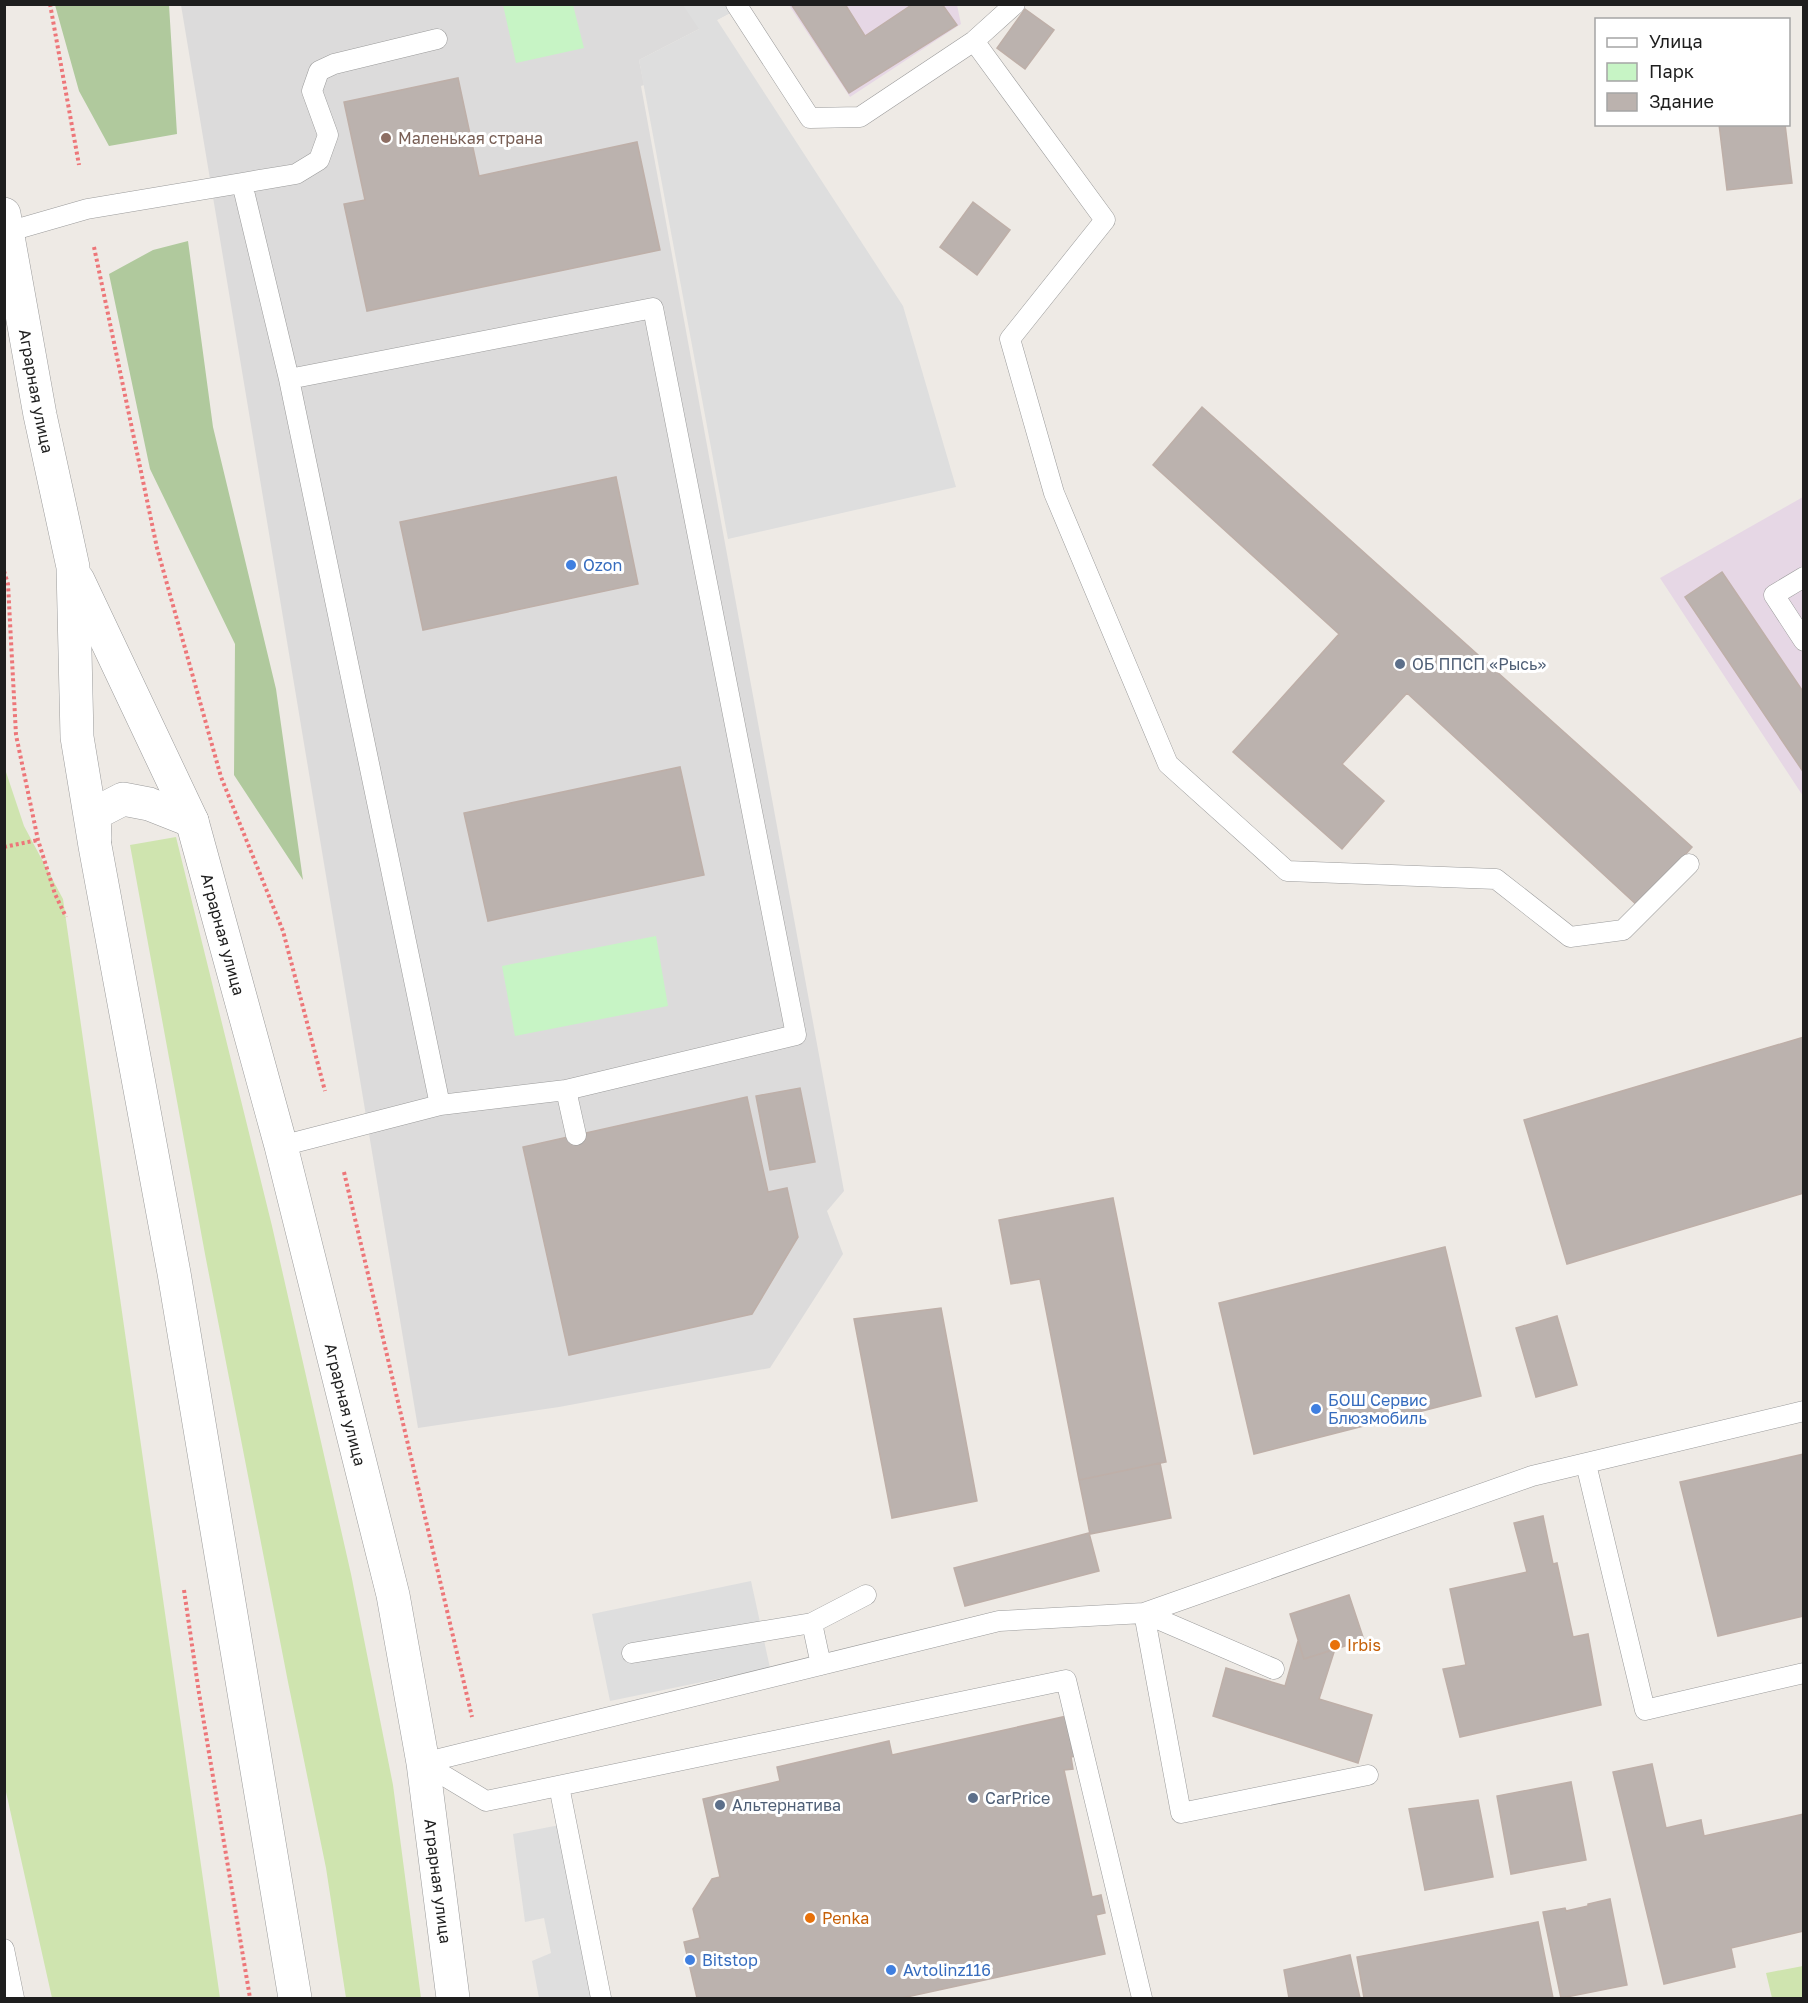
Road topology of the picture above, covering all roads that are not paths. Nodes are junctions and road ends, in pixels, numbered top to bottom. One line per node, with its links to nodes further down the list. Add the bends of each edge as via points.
1 (736, 4): 4 (lane, via 810,118 861,117)
2 (1015, 4): 4 (lane)
3 (437, 39): 5 (lane, via 319,71 312,91 328,135 319,160 296,174)
4 (974, 41): 14 (lane, via 1105,220 1010,339 1054,493 1168,764 1287,871 1496,879 1570,937 1623,930)
5 (243, 183): 6 (lane); 8 (lane)
6 (6, 223): 7 (street, Аграрная улица)
7 (13, 295): 9 (street, Аграрная улица)
8 (289, 379): 15 (lane, via 652,308 796,1035); 16 (lane)
9 (73, 567): 12 (street, Аграрная улица); 13 (street, Аграрная улица, via 77,737)
10 (1803, 577): 11 (lane, via 1774,595)
11 (1803, 641)
12 (192, 820): 13 (street, Аграрная улица, via 123,799 94,814); 18 (street, Аграрная улица)
13 (95, 846): 33 (street, Аграрная улица, via 174,1273)
14 (1689, 864)
15 (566, 1090): 16 (lane); 17 (lane)
16 (440, 1105): 18 (lane)
17 (576, 1135)
18 (281, 1146): 28 (street, Аграрная улица, via 393,1595)
19 (1803, 1411): 20 (lane)
20 (1586, 1464): 22 (lane, via 1532,1476); 27 (lane, via 1645,1710)
21 (866, 1595): 23 (lane)
22 (1144, 1613): 25 (lane, via 999,1621); 26 (lane); 29 (lane, via 1181,1814)
23 (812, 1623): 24 (lane); 25 (lane)
24 (632, 1653)
25 (821, 1665): 28 (lane)
26 (1274, 1669)
27 (1803, 1673)
28 (423, 1763): 30 (lane, via 486,1801); 34 (street, Аграрная улица)
29 (1368, 1775)
30 (559, 1786): 35 (lane); 36 (lane, via 1066,1680)
31 (4, 1948): 32 (lane)
32 (14, 1998)
33 (296, 1998)
34 (453, 1998)
35 (601, 1998)
36 (1142, 1998)

